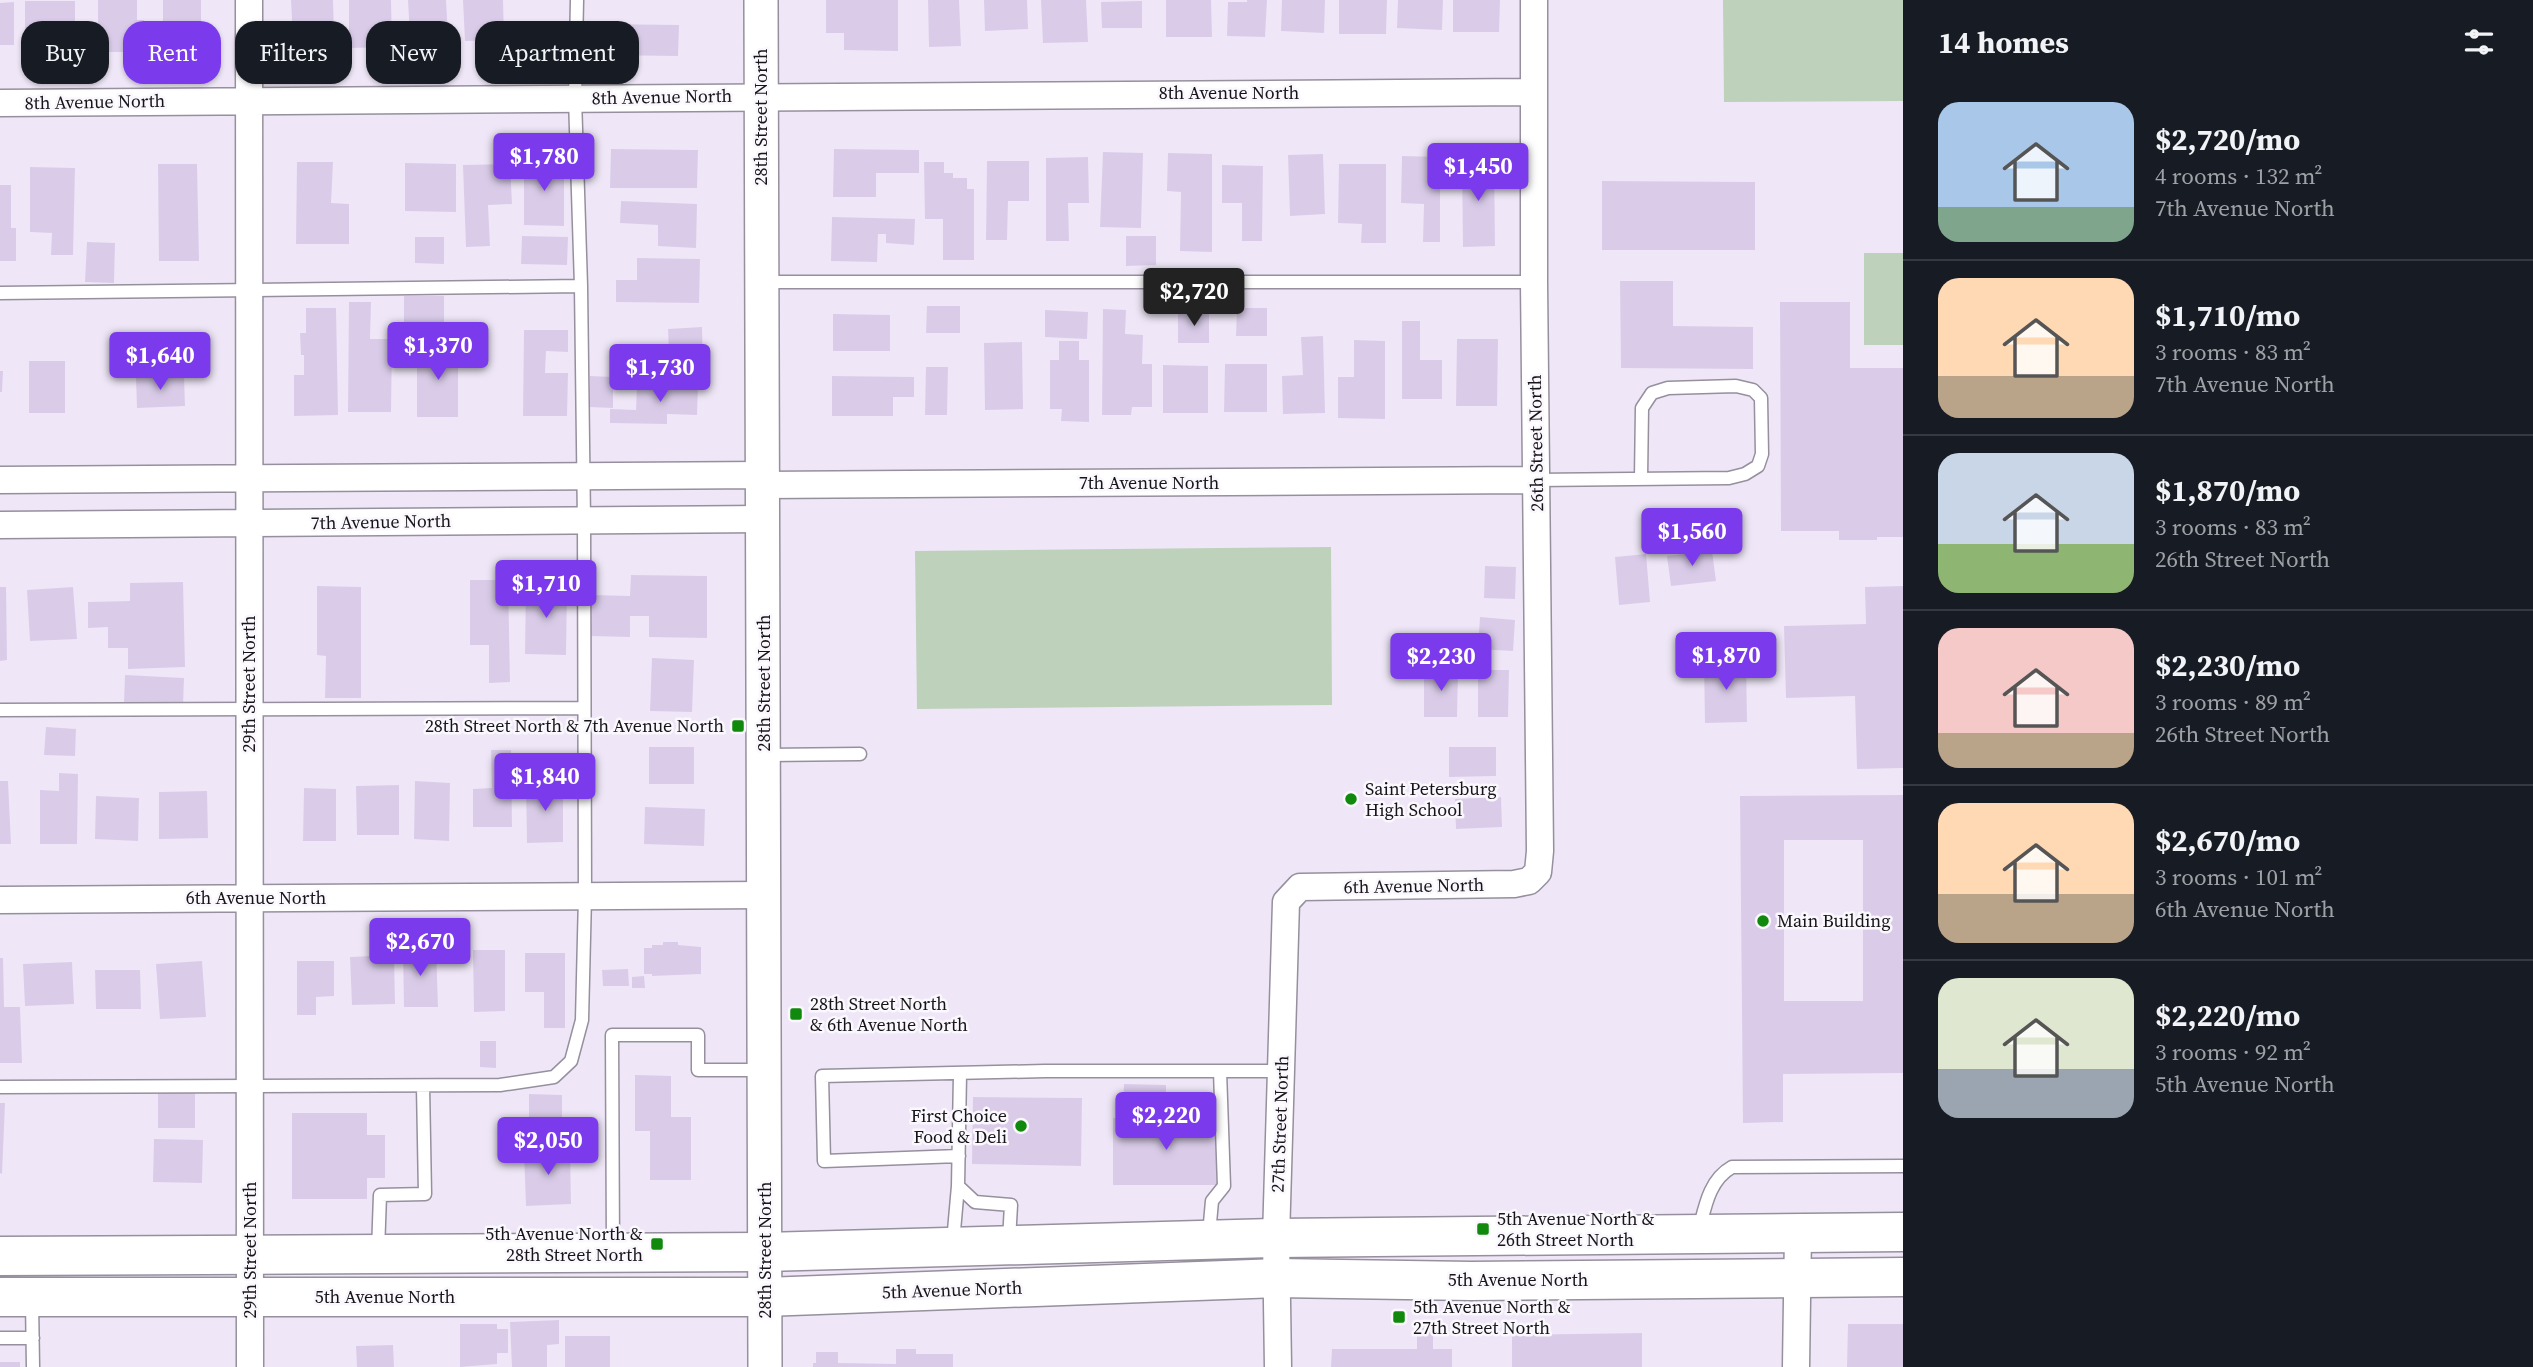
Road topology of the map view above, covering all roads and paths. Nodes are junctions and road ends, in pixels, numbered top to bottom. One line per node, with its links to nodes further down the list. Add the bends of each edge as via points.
1 (249, 0): 8 (street, 29th Street North)
2 (577, 0): 7 (lane)
3 (761, 0): 6 (street, 28th Street North)
4 (1534, 0): 5 (street, 26th Street North)
5 (1534, 92): 6 (street, 8th Avenue North); 11 (street, 26th Street North)
6 (760, 96): 7 (street, 8th Avenue North); 10 (street, 28th Street North)
7 (575, 98): 8 (street, 8th Avenue North); 12 (lane)
8 (249, 101): 9 (street, 8th Avenue North); 13 (street, 29th Street North)
9 (0, 103)
10 (762, 282): 11 (lane); 19 (street, 28th Street North)
11 (1534, 282): 20 (street, 26th Street North)
12 (581, 286): 13 (lane); 15 (lane)
13 (249, 291): 14 (lane); 16 (street, 29th Street North)
14 (0, 293)
15 (583, 476): 16 (street, 7th Avenue North); 19 (street, 7th Avenue North); 22 (lane)
16 (249, 478): 18 (street, 7th Avenue North); 23 (street, 29th Street North)
17 (1641, 478): 17 (lane, via 1729,478 1758,467 1761,398 1753,390 1736,386 1668,388 1652,393 1643,408); 20 (lane)
18 (0, 480)
19 (763, 480): 20 (street, 7th Avenue North); 21 (street, 28th Street North)
20 (1536, 480): 30 (street, 26th Street North, via 1540,851 1538,872)
21 (763, 519): 22 (street, 7th Avenue North); 29 (street, 28th Street North)
22 (584, 520): 23 (street, 7th Avenue North); 26 (lane)
23 (249, 524): 24 (street, 7th Avenue North); 25 (street, 29th Street North)
24 (0, 525)
25 (249, 708): 26 (lane); 27 (lane); 34 (street, 29th Street North)
26 (584, 708): 33 (lane)
27 (0, 710)
28 (860, 754): 29 (lane)
29 (764, 755): 32 (street, 28th Street North)
30 (1529, 881): 31 (street, 6th Avenue North)
31 (1300, 887): 38 (street, 27th Street North, via 1286,902)
32 (764, 895): 33 (street, 6th Avenue North); 36 (street, 28th Street North)
33 (585, 896): 34 (street, 6th Avenue North); 41 (lane, via 583,1020 571,1061 554,1077 500,1085)
34 (250, 898): 35 (street, 6th Avenue North); 40 (street, 29th Street North)
35 (0, 900)
36 (765, 1070): 54 (street, 28th Street North); 55 (lane, via 698,1070 698,1035 612,1035)
37 (1220, 1071): 38 (lane); 39 (lane); 51 (lane, via 1224,1186 1212,1201)
38 (1281, 1071): 50 (street, 27th Street North)
39 (960, 1073): 43 (lane); 43 (lane, via 822,1076 824,1161)
40 (250, 1086): 41 (lane); 42 (lane); 56 (street, 29th Street North)
41 (423, 1086): 57 (lane, via 425,1195 380,1195)
42 (0, 1087)
43 (959, 1156): 45 (lane)
44 (1903, 1166): 48 (lane, via 1732,1167 1723,1172 1708,1195)
45 (958, 1186): 52 (lane, via 975,1202 1011,1205); 53 (lane)
46 (1903, 1232): 47 (main road)
47 (1798, 1233): 48 (main road); 61 (street)
48 (1698, 1234): 49 (main road)
49 (1536, 1236): 50 (main road); 62 (main road)
50 (1276, 1238): 51 (main road); 60 (street, 27th Street North)
51 (1209, 1240): 52 (main road)
52 (1008, 1245): 53 (main road)
53 (953, 1247): 54 (main road)
54 (765, 1252): 55 (main road); 65 (street, 28th Street North)
55 (613, 1253): 57 (main road)
56 (250, 1255): 57 (main road); 58 (main road); 64 (street, 29th Street North)
57 (378, 1255)
58 (0, 1256)
59 (1903, 1277): 61 (main road, 5th Avenue North)
60 (1276, 1278): 62 (main road, 5th Avenue North); 65 (main road, 5th Avenue North); 71 (street, 27th Street North)
61 (1797, 1278): 62 (main road, 5th Avenue North); 72 (street)
62 (1471, 1281)
63 (16, 1297): 64 (main road, 5th Avenue North); 67 (lane)
64 (250, 1297): 65 (main road, 5th Avenue North); 69 (street, 29th Street North)
65 (765, 1297): 70 (street, 28th Street North)
66 (0, 1338): 67 (lane)
67 (33, 1338): 68 (lane)
68 (33, 1367)
69 (250, 1367)
70 (765, 1367)
71 (1278, 1367)
72 (1796, 1367)

